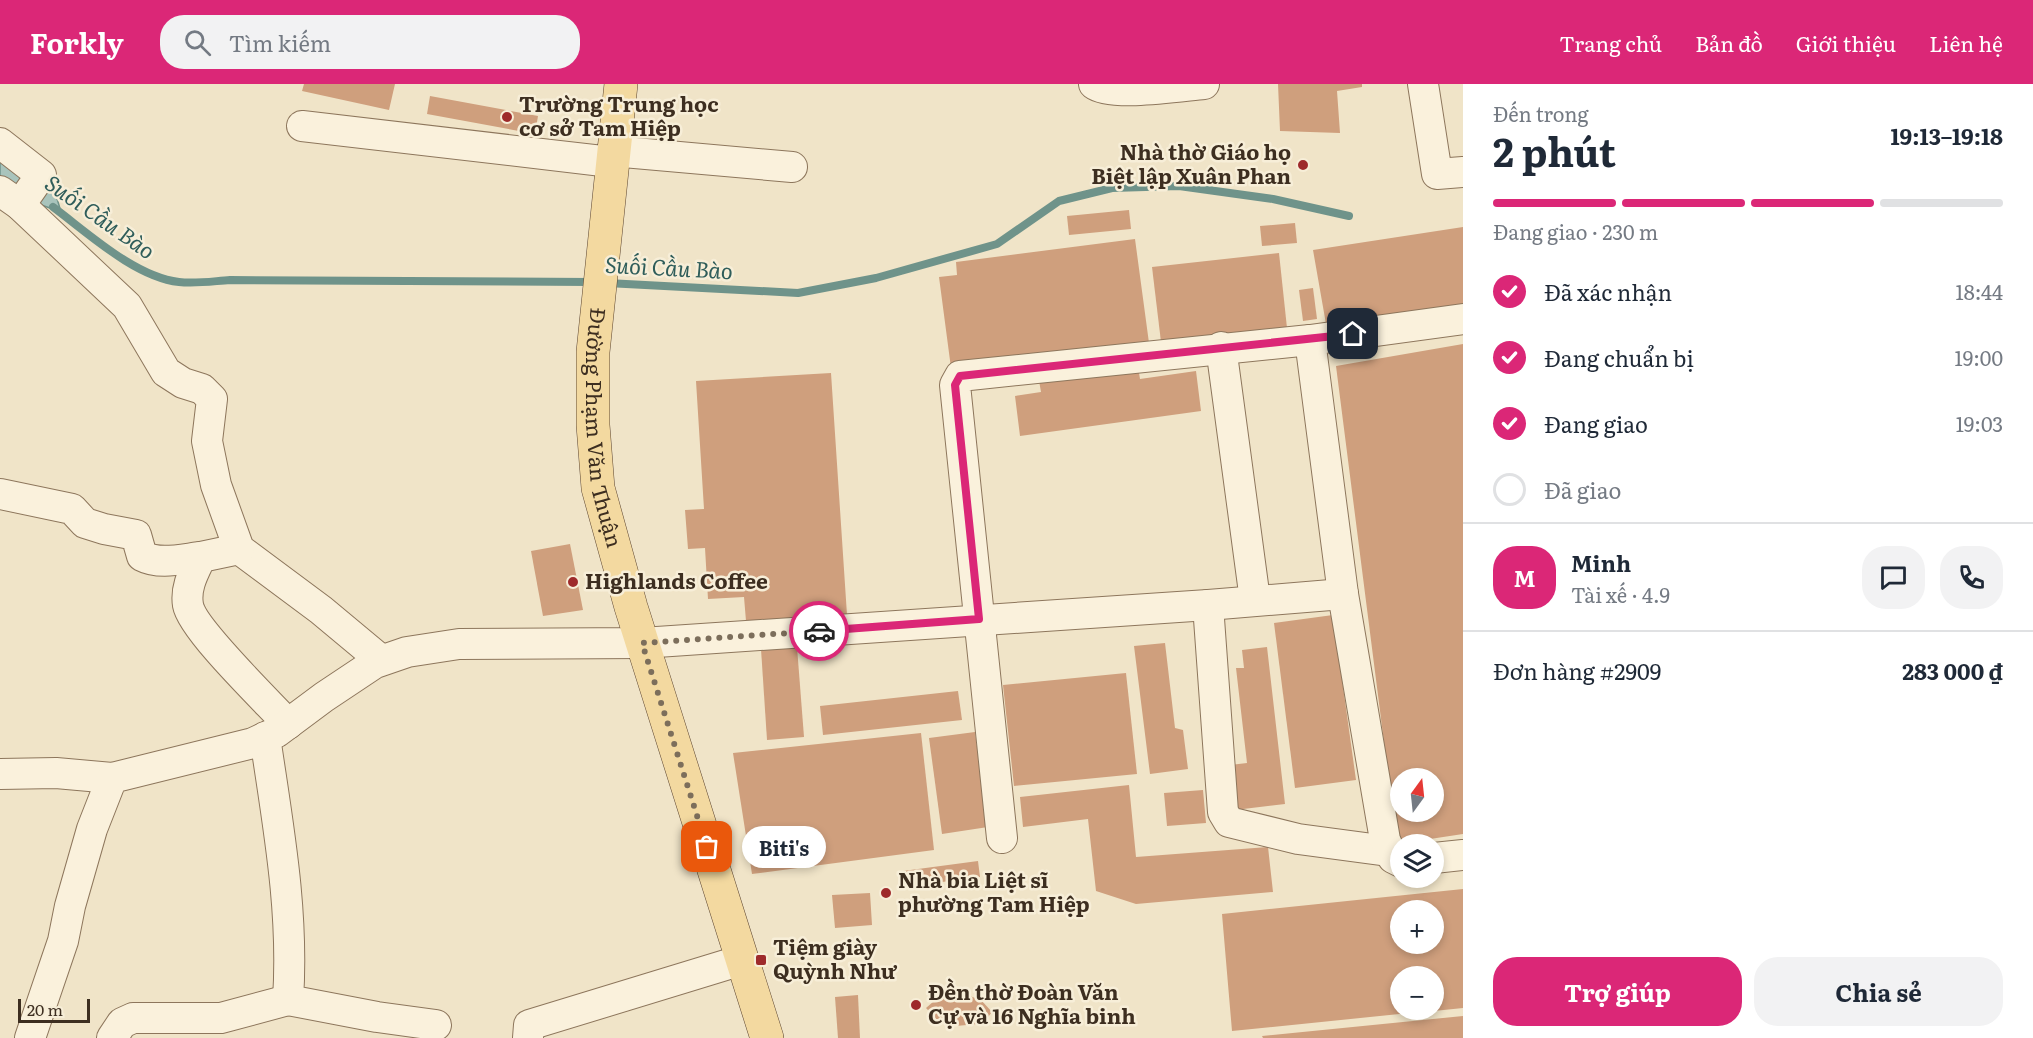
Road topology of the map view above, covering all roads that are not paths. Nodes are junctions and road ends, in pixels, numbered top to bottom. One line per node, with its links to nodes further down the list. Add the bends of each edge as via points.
1 (621, 84): 7 (main road, Đường Phạm Văn Thuận)
2 (1094, 84): 3 (street, via 1124,91)
3 (1204, 84)
4 (1422, 84): 9 (street, via 1437,174)
5 (302, 126): 7 (street)
6 (0, 143): 10 (street, via 41,175)
7 (612, 156): 8 (street); 21 (main road, Đường Phạm Văn Thuận, via 593,352 593,414 598,488)
8 (792, 167)
9 (1463, 172)
10 (20, 194): 15 (street, via 127,306 166,372 202,389 212,399 207,441 216,485)
11 (1463, 319): 12 (street)
12 (1310, 340): 13 (street); 17 (street)
13 (1221, 347): 18 (street); 20 (street, via 960,376 955,385)
14 (0, 494): 16 (street, via 72,509 85,523 136,536 145,558 162,561)
15 (239, 549): 16 (street); 22 (street)
16 (201, 557): 23 (street, via 187,591 191,616)
17 (1343, 594): 18 (street); 26 (street)
18 (1255, 600): 19 (street)
19 (1208, 605): 20 (street); 28 (street, via 1223,812 1229,822)
20 (979, 619): 21 (street); 27 (street)
21 (642, 643): 22 (street, via 459,644); 31 (main road, Đường Phạm Văn Thuận)
22 (381, 660): 23 (street)
23 (277, 730): 25 (street, via 253,743); 32 (street, via 290,947)
24 (0, 774): 25 (street, via 57,773)
25 (112, 778): 36 (street, via 92,829 63,941)
26 (1391, 834)
27 (1002, 838)
28 (1390, 855)
29 (1463, 855): 30 (street)
30 (1444, 857)
31 (742, 960): 35 (street); 38 (main road, Đường Phạm Văn Thuận)
32 (288, 1000): 34 (street); 37 (street, via 221,1018 133,1018 122,1023)
33 (436, 1024): 34 (street)
34 (376, 1027)
35 (529, 1031)
36 (30, 1038)
37 (112, 1038)
38 (767, 1038)

